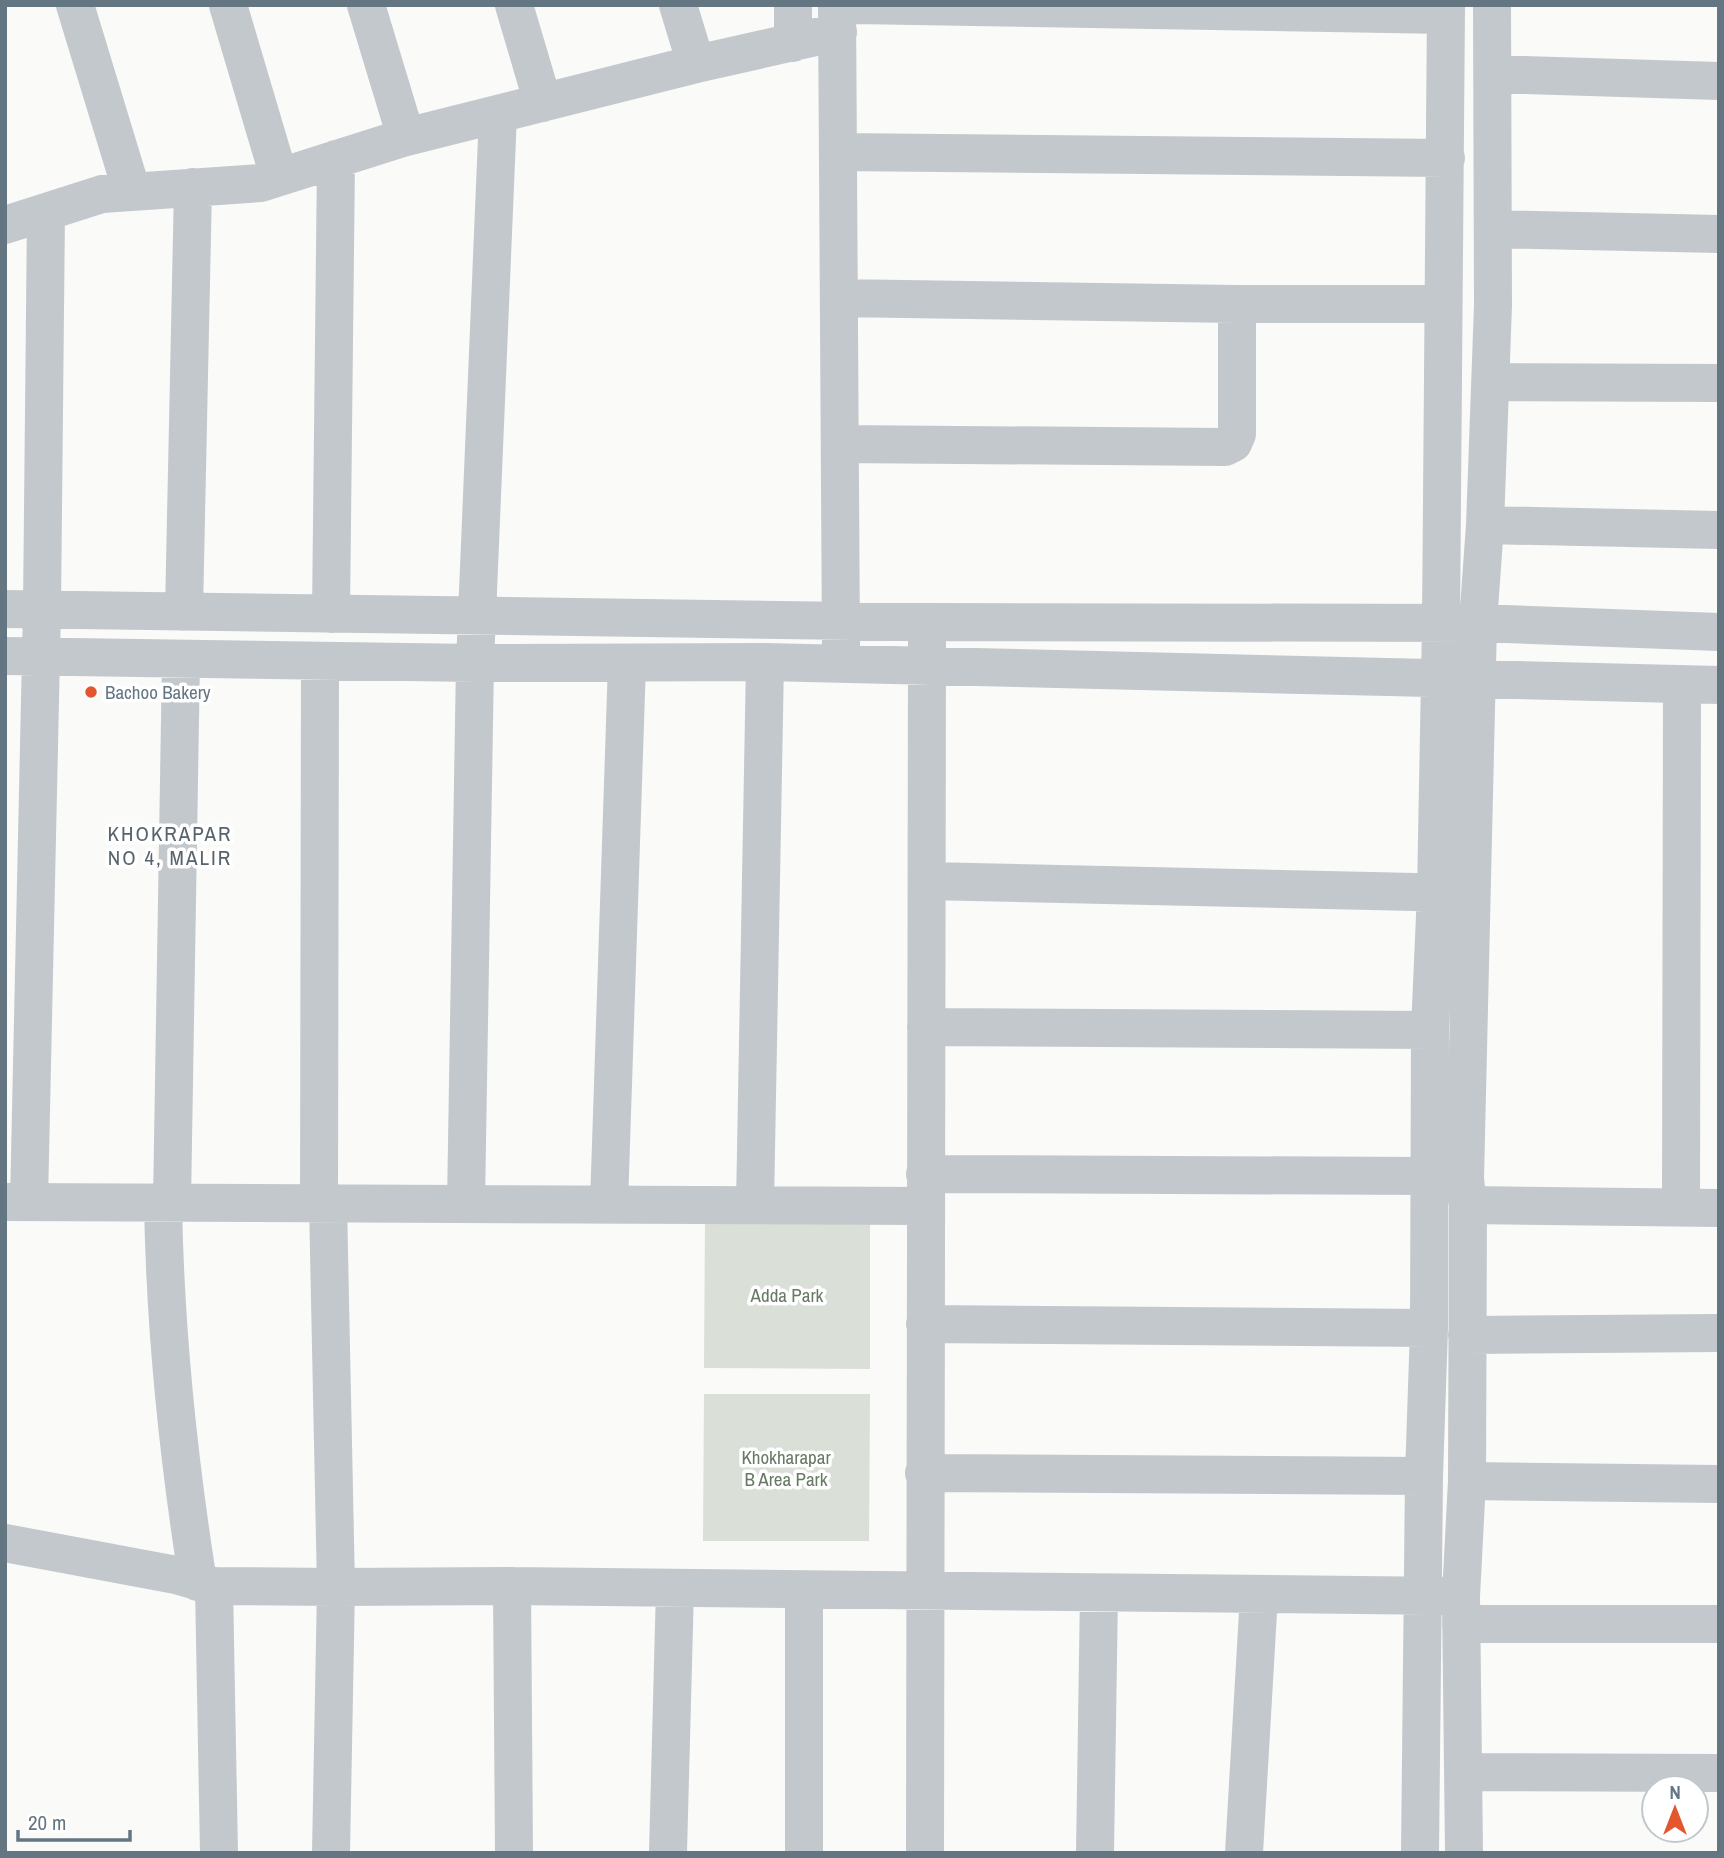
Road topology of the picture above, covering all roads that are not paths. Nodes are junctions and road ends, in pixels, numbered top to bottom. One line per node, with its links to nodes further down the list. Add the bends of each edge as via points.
1 (75, 5): 22 (street)
2 (228, 5): 20 (street)
3 (366, 5): 16 (street)
4 (514, 5): 14 (street)
5 (678, 5): 11 (street)
6 (793, 5): 10 (street)
7 (1492, 5): 12 (street)
8 (1446, 10): 9 (street); 18 (street)
9 (844, 14): 10 (street); 17 (street)
10 (793, 43): 11 (street)
11 (696, 64): 14 (street)
12 (1494, 74): 13 (street); 25 (street)
13 (1719, 81)
14 (543, 103): 15 (street)
15 (498, 114): 16 (street); 38 (street)
16 (406, 137): 19 (street)
17 (838, 152): 18 (street); 27 (street)
18 (1446, 158): 29 (street)
19 (336, 159): 20 (street); 37 (street)
20 (279, 177): 21 (street, via 261,183)
21 (193, 187): 22 (street); 36 (street)
22 (132, 192): 23 (street, via 102,194)
23 (46, 212): 24 (street); 35 (street)
24 (5, 225)
25 (1494, 229): 26 (street); 30 (street)
26 (1719, 234)
27 (839, 298): 28 (street); 32 (street)
28 (1237, 304): 29 (street); 32 (street, via 1237,434 1225,447)
29 (1442, 304): 42 (street)
30 (1491, 382): 31 (street); 33 (street)
31 (1719, 383)
32 (841, 444): 39 (street)
33 (1485, 525): 34 (street); 41 (street)
34 (1719, 530)
35 (23, 609): 36 (street); 44 (street)
36 (184, 612): 37 (street)
37 (331, 614): 38 (street)
38 (477, 615): 39 (street); 48 (street)
39 (842, 621): 40 (street); 50 (street)
40 (927, 622): 42 (street); 51 (street)
41 (1478, 623): 42 (street); 43 (street); 52 (street)
42 (1441, 624): 52 (street)
43 (1719, 632)
44 (23, 656): 45 (street); 60 (street)
45 (181, 659): 46 (street); 61 (street)
46 (320, 661): 48 (street); 62 (street)
47 (765, 662): 49 (street); 50 (street); 65 (street)
48 (475, 663): 49 (street); 63 (street)
49 (627, 663): 64 (street)
50 (841, 663): 51 (street)
51 (928, 666): 52 (street); 54 (street)
52 (1458, 679): 53 (street); 55 (street)
53 (1700, 685): 66 (street)
54 (927, 881): 55 (street); 56 (street)
55 (1453, 893): 57 (street); 58 (street)
56 (926, 1027): 57 (street); 59 (street)
57 (1430, 1030): 58 (street)
58 (1454, 1187): 59 (street); 66 (street); 69 (street); 71 (street)
59 (925, 1190): 65 (street); 68 (street)
60 (17, 1202): 61 (street)
61 (168, 1202): 62 (street); 77 (street, via 165,1295 178,1452)
62 (324, 1203): 63 (street); 79 (street)
63 (466, 1203): 64 (street)
64 (609, 1204): 65 (street)
65 (755, 1205)
66 (1681, 1207): 67 (street)
67 (1719, 1208)
68 (925, 1324): 69 (street); 72 (street)
69 (1429, 1328): 73 (street)
70 (1719, 1333): 71 (street)
71 (1467, 1335): 74 (street)
72 (924, 1473): 73 (street); 82 (street)
73 (1424, 1476): 85 (street)
74 (1467, 1481): 75 (street); 86 (street)
75 (1719, 1485)
76 (5, 1543): 77 (street)
77 (206, 1584): 79 (street); 90 (street)
78 (512, 1586): 79 (street); 80 (street); 92 (street)
79 (336, 1587): 91 (street)
80 (675, 1588): 81 (street); 93 (street)
81 (804, 1590): 82 (street); 94 (street)
82 (924, 1591): 83 (street); 95 (street)
83 (1099, 1593): 84 (street); 96 (street)
84 (1259, 1595): 85 (street); 97 (street)
85 (1422, 1596): 86 (street); 98 (street)
86 (1461, 1610): 87 (street); 88 (street)
87 (1719, 1624)
88 (1463, 1772): 89 (street); 99 (street)
89 (1719, 1773)
90 (219, 1853)
91 (331, 1853)
92 (514, 1853)
93 (668, 1853)
94 (804, 1853)
95 (925, 1853)
96 (1095, 1853)
97 (1244, 1853)
98 (1420, 1853)
99 (1464, 1853)

